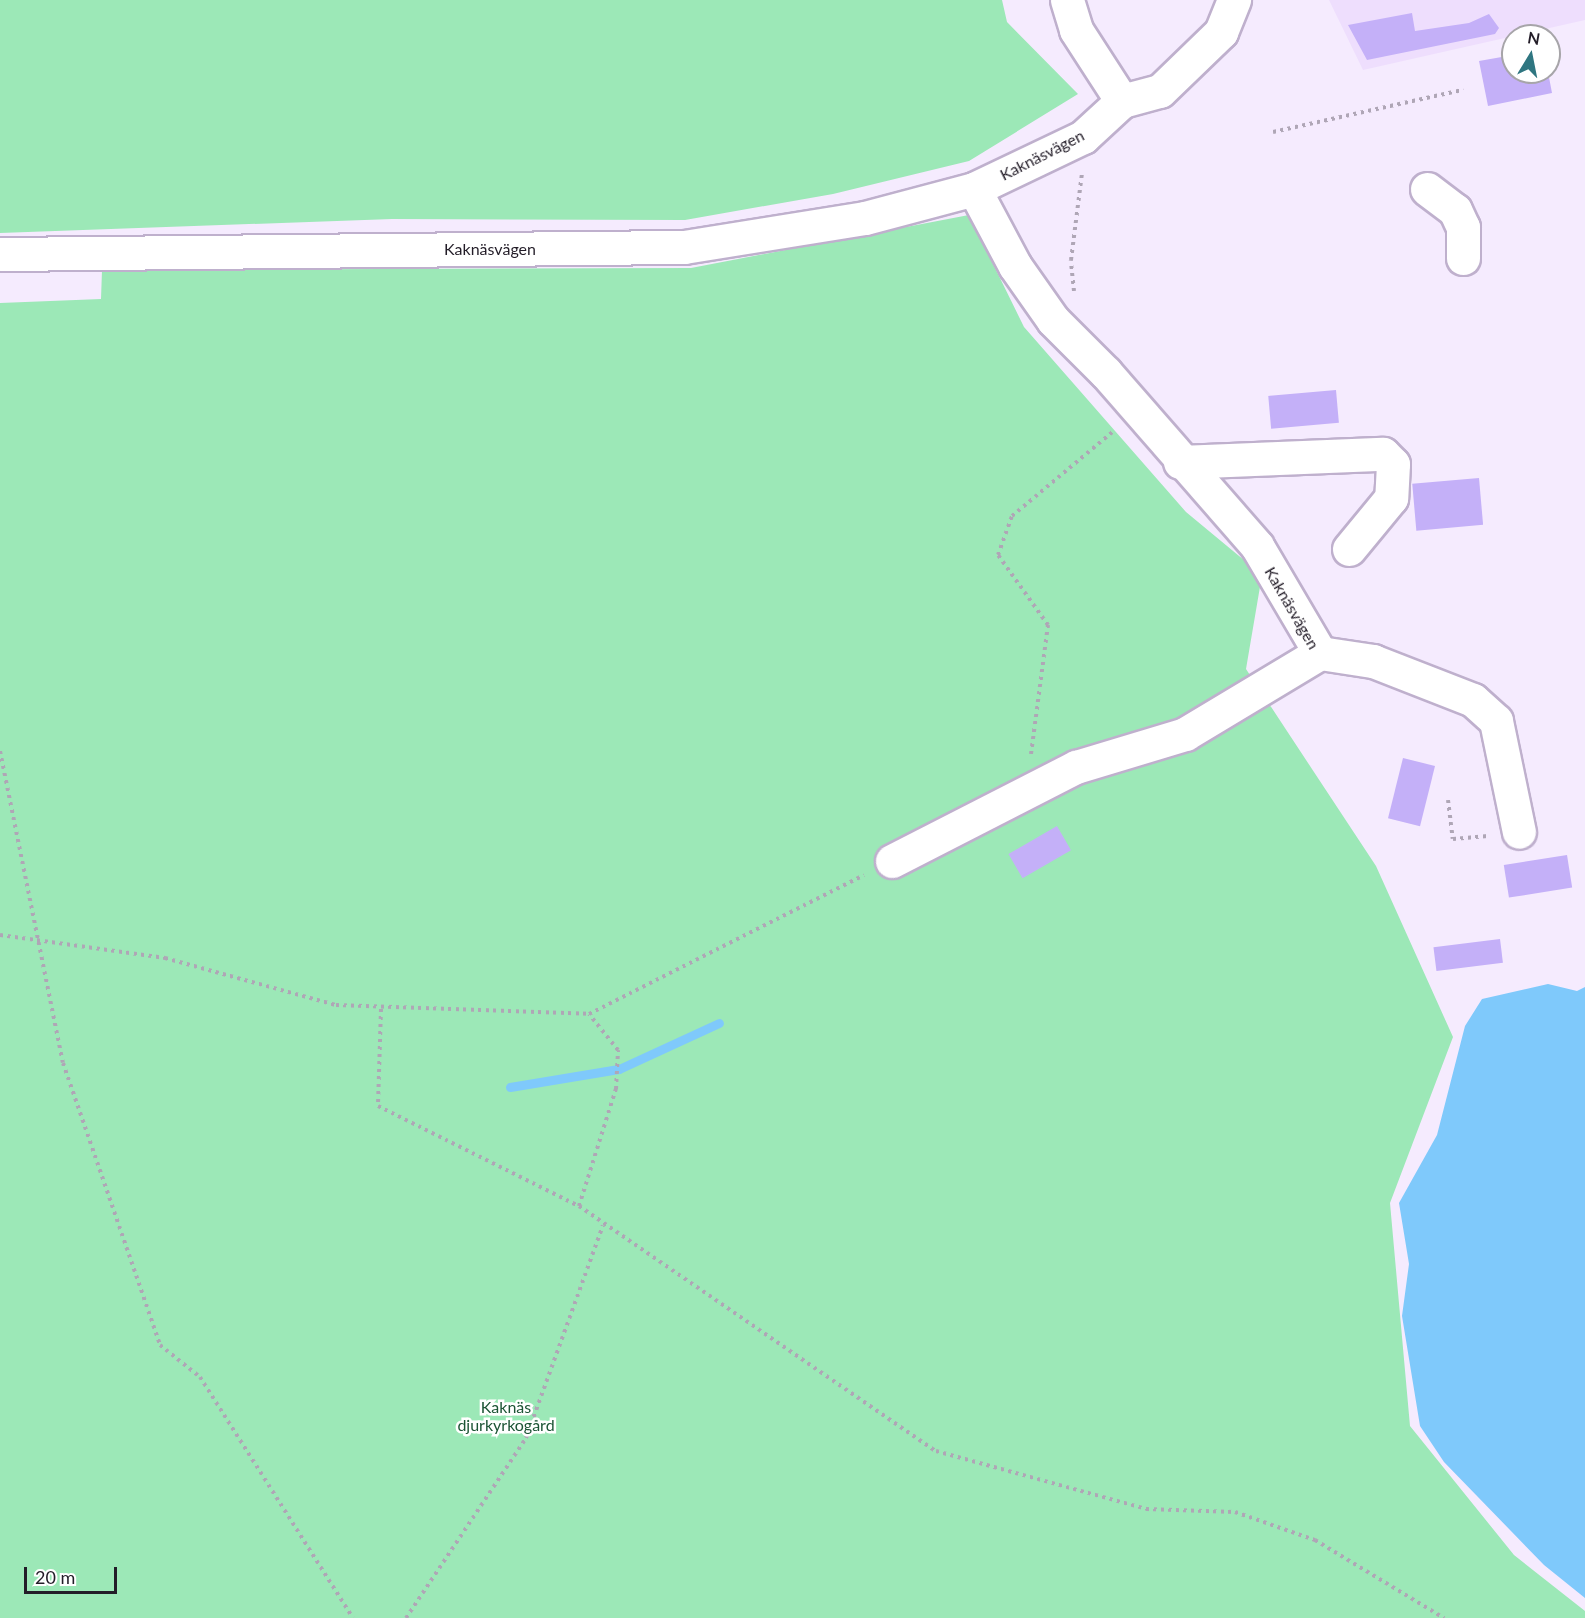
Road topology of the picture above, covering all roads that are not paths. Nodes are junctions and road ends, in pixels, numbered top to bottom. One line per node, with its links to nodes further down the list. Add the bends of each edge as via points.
1 (1066, 0): 3 (street, via 1076,30)
2 (1234, 0): 3 (street, Kaknäsvägen, via 1221,32 1160,91)
3 (1122, 101): 4 (street, Kaknäsvägen, via 1083,136)
4 (974, 189): 6 (street, Kaknäsvägen, via 775,236 684,247); 8 (street, Kaknäsvägen, via 1015,266 1053,320)
5 (1427, 189): 7 (street, via 1455,210 1463,227)
6 (0, 254)
7 (1463, 258)
8 (1180, 462): 9 (street, via 1383,454 1393,464 1391,498); 10 (street, Kaknäsvägen, via 1257,546)
9 (1349, 549)
10 (1320, 652): 11 (street, via 1373,661 1473,700 1488,714 1504,745); 12 (street, Kaknäsvägen, via 1185,734 1076,768 1025,790)
11 (1519, 832)
12 (892, 861)

